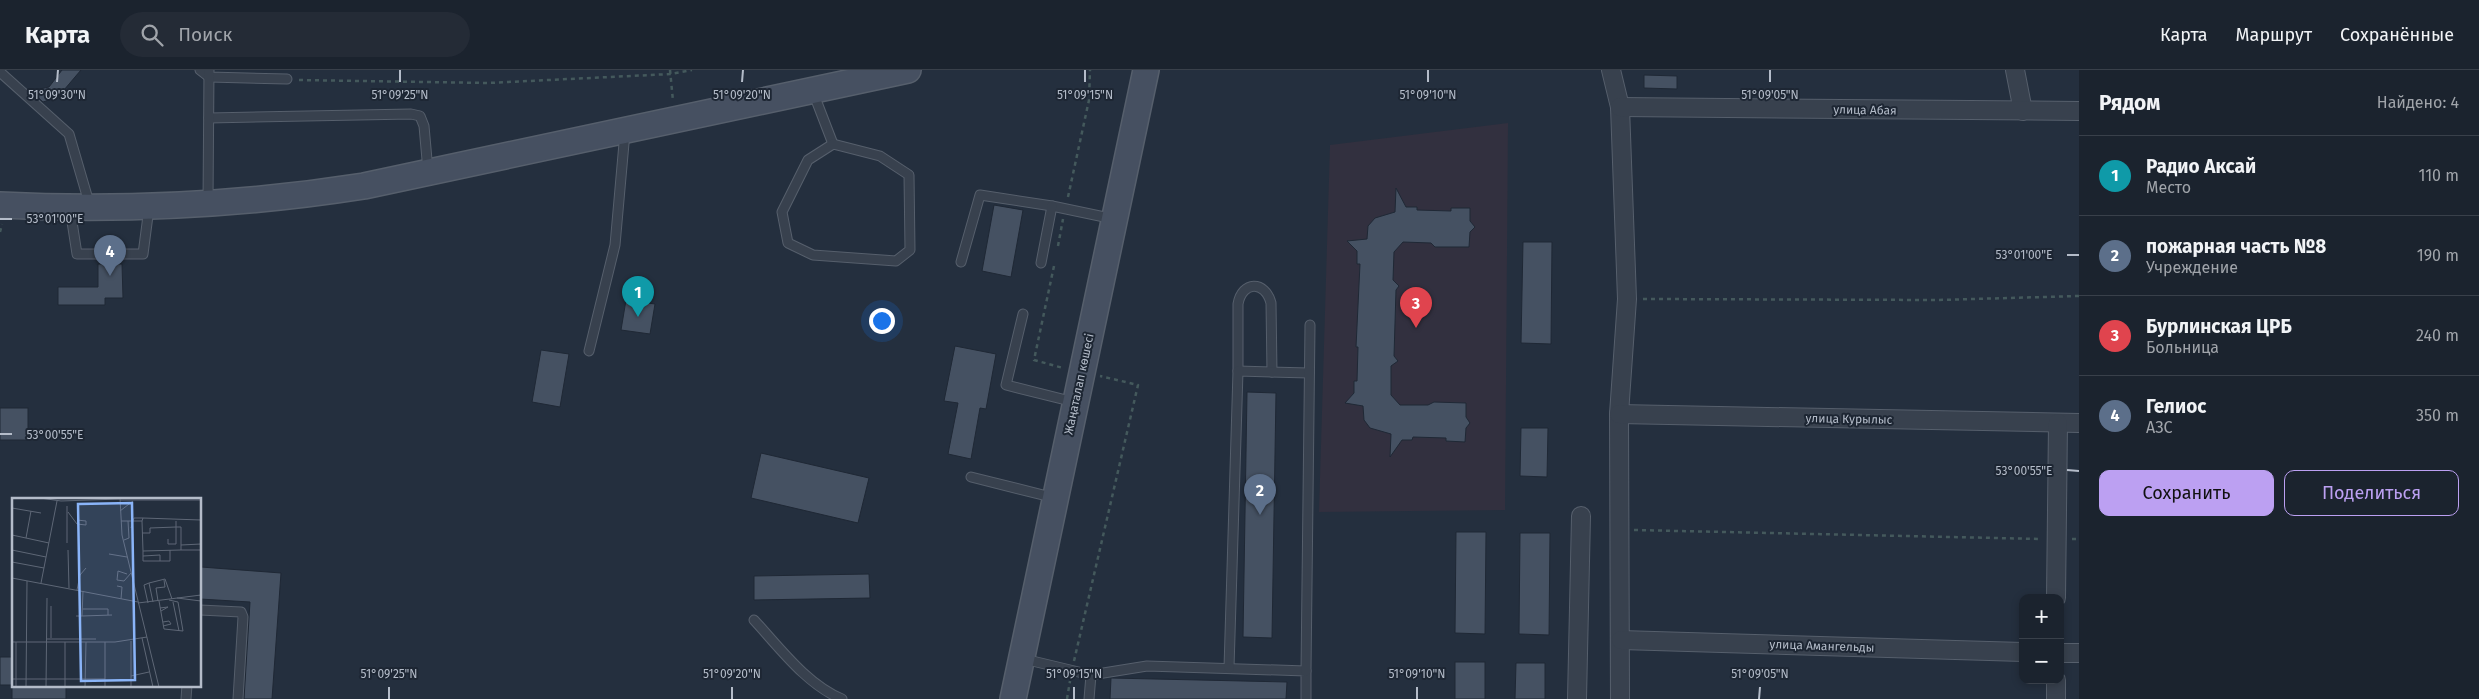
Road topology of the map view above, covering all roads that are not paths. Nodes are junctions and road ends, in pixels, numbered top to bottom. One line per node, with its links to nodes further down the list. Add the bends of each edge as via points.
1 (200, 70): 7 (lane)
2 (908, 70): 9 (main road)
3 (1146, 70): 22 (main road, Жаңаталап көшесі)
4 (1611, 70): 10 (street)
5 (2015, 70): 11 (street)
6 (0, 72): 20 (lane, via 69,134)
7 (209, 74): 8 (lane); 13 (lane)
8 (287, 79)
9 (813, 92): 14 (main road); 15 (lane)
10 (1620, 107): 11 (street, улица Абая); 32 (street, via 1627,299)
11 (2023, 111): 12 (street, улица Абая)
12 (2079, 111)
13 (209, 118): 16 (lane, via 420,116 424,126); 17 (lane)
14 (625, 131): 16 (main road); 27 (lane, via 615,245)
15 (832, 144): 15 (lane, via 880,156 909,175 910,250 896,261 813,255 788,243 782,212 808,160)
16 (428, 172): 17 (main road, via 314,193)
17 (208, 204): 21 (main road)
18 (0, 205): 20 (main road)
19 (1052, 206): 22 (lane); 23 (lane, via 980,195); 24 (lane)
20 (81, 208): 21 (main road); 21 (lane, via 77,254 143,254)
21 (149, 208)
22 (1114, 220): 31 (main road, Жаңаталап көшесі)
23 (962, 262)
24 (1041, 263)
25 (1023, 314): 31 (lane, via 1006,385)
26 (1310, 325): 30 (lane)
27 (589, 351)
28 (1238, 371): 29 (lane); 29 (lane, via 1238,304 1240,294 1255,286 1268,293 1271,303); 46 (lane)
29 (1272, 372): 30 (lane)
30 (1309, 373): 47 (lane)
31 (1075, 402): 36 (main road, Жаңаталап көшесі)
32 (1620, 414): 33 (street, улица Курылыс); 41 (street)
33 (2058, 423): 34 (street, улица Курылыс); 38 (street)
34 (2079, 423)
35 (970, 477): 36 (lane)
36 (1055, 498): 45 (main road, Жаңаталап көшесі)
37 (1581, 516): 57 (street)
38 (2056, 594)
39 (201, 610): 52 (lane, via 241,612)
40 (754, 620): 53 (lane, via 810,678)
41 (1621, 640): 42 (street, улица Амангельды); 58 (street)
42 (2019, 652)
43 (2064, 653): 44 (street)
44 (2079, 653)
45 (1022, 658): 48 (lane); 54 (main road, Жаңаталап көшесі)
46 (1229, 668): 47 (lane); 48 (lane, via 1148,666)
47 (1306, 671): 56 (lane)
48 (1091, 675): 55 (lane)
49 (2056, 684): 59 (street)
50 (187, 686): 51 (lane)
51 (186, 699)
52 (238, 699)
53 (842, 699)
54 (1012, 699)
55 (1089, 699)
56 (1306, 699)
57 (1577, 699)
58 (1620, 699)
59 (2056, 699)

